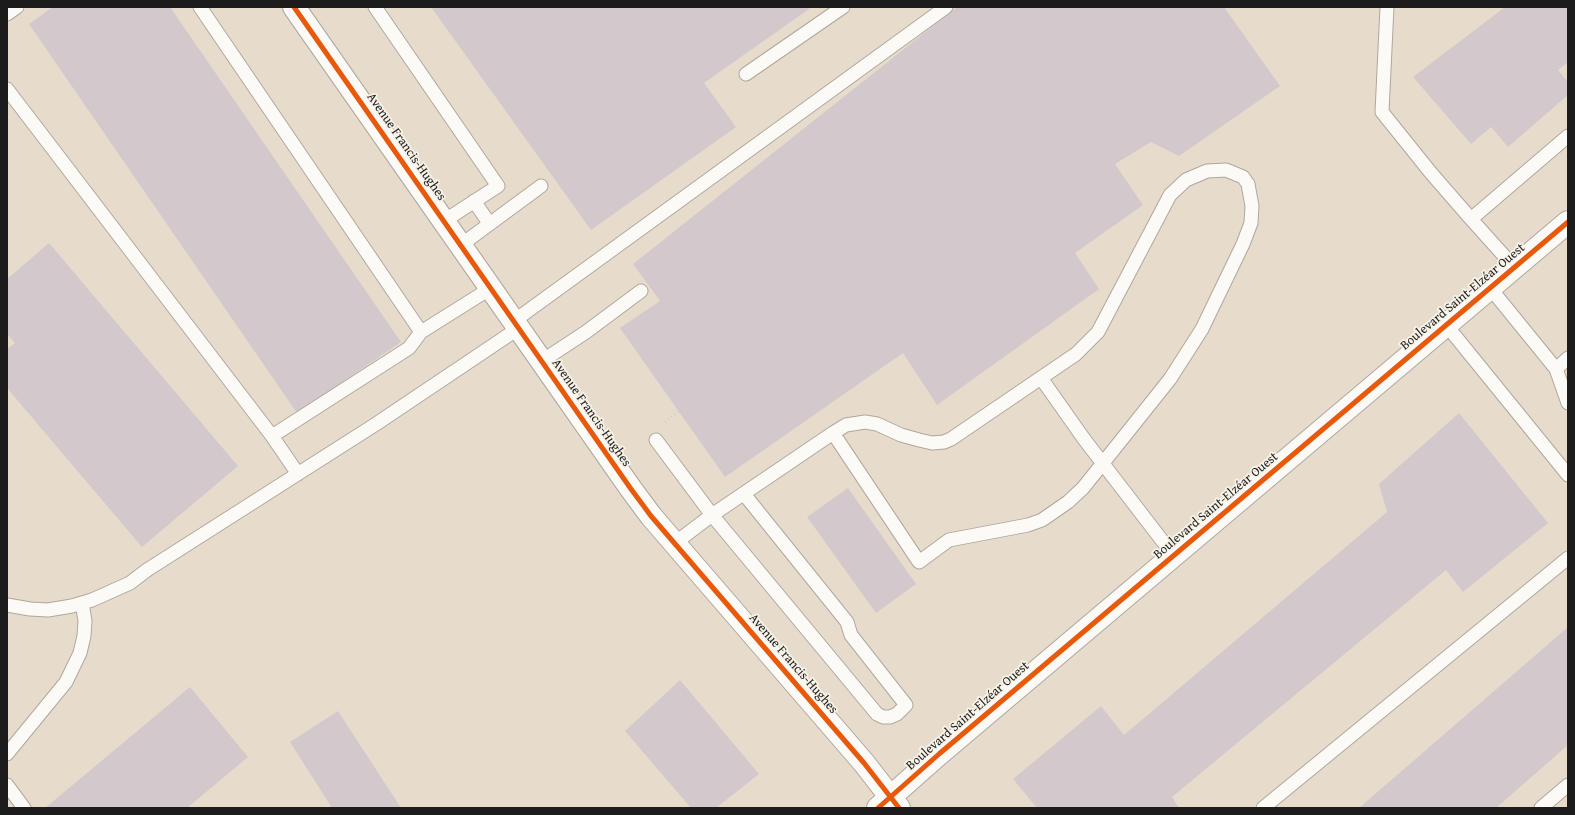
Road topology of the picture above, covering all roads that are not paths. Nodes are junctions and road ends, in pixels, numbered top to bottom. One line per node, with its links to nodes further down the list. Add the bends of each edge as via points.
1 (17, 7): 8 (lane)
2 (200, 7): 25 (lane)
3 (294, 7): 15 (street, Avenue Francis-Hughes)
4 (375, 7): 13 (lane, via 498,186)
5 (843, 7): 9 (lane)
6 (946, 7): 23 (lane)
7 (1387, 7): 14 (lane, via 1382,112)
8 (7, 14)
9 (746, 74)
10 (7, 88): 33 (lane)
11 (1568, 136): 14 (lane)
12 (541, 186): 17 (lane)
13 (474, 201): 15 (lane); 17 (lane)
14 (1472, 219): 19 (lane)
15 (444, 221): 18 (street, Avenue Francis-Hughes)
16 (1568, 222): 19 (street, Boulevard Saint-Elzéar Ouest)
17 (489, 223): 18 (lane)
18 (460, 245): 20 (street, Avenue Francis-Hughes)
19 (1515, 268): 21 (street, Boulevard Saint-Elzéar Ouest)
20 (491, 288): 23 (street, Avenue Francis-Hughes); 25 (lane)
21 (1491, 289): 24 (street, Boulevard Saint-Elzéar Ouest); 28 (lane)
22 (641, 291): 27 (lane)
23 (517, 324): 27 (street, Avenue Francis-Hughes); 36 (lane, via 383,419)
24 (1447, 326): 37 (lane); 41 (street, Boulevard Saint-Elzéar Ouest)
25 (421, 332): 33 (lane, via 409,348)
26 (1568, 358): 28 (lane)
27 (542, 361): 40 (street, Avenue Francis-Hughes, via 614,467)
28 (1556, 369): 30 (lane); 31 (lane)
29 (1041, 378): 32 (lane, via 944,442 919,440 878,424 865,422 846,426); 35 (lane); 35 (lane, via 1076,354 1098,332 1170,195 1186,180 1207,171 1226,170 1243,177 1251,194 1251,222 1223,286 1202,329 1170,379)
30 (1568, 380)
31 (1568, 403)
32 (833, 433): 35 (lane, via 920,562 948,540 1042,520 1083,488); 38 (lane)
33 (272, 436): 36 (lane)
34 (656, 440): 39 (lane)
35 (1103, 464): 41 (lane)
36 (298, 474): 43 (lane, via 130,583)
37 (1568, 475)
38 (744, 494): 39 (lane); 39 (lane, via 848,622 851,636 906,706 897,714 883,717 878,714)
39 (712, 515): 40 (lane)
40 (675, 543): 48 (street, Avenue Francis-Hughes, via 859,758)
41 (1174, 556): 48 (street, Boulevard Saint-Elzéar Ouest, via 939,754)
42 (1568, 558): 50 (lane)
43 (82, 603): 44 (lane, via 48,610 30,610); 45 (lane, via 84,636 75,665 66,682)
44 (7, 605)
45 (7, 754)
46 (7, 785): 49 (lane)
47 (1568, 785): 51 (lane)
48 (889, 805)
49 (24, 808)
50 (1263, 808)
51 (1541, 808)

